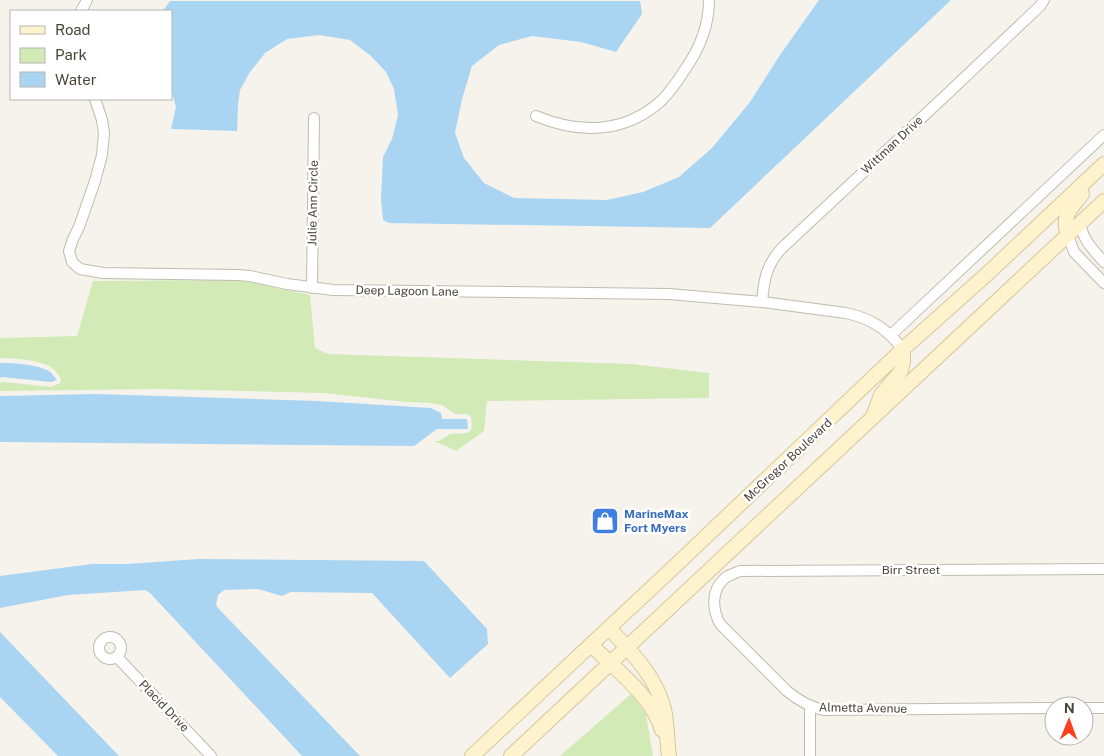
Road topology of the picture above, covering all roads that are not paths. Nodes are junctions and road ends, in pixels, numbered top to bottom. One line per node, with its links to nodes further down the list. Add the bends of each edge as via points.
1 (709, 0): 4 (street, via 704,31 693,56 668,93 645,113 613,126 588,129 557,124)
2 (1044, 0): 14 (street, Wittman Drive, via 775,256 768,266)
3 (95, 100): 13 (street, Deep Lagoon Lane, via 104,133 102,155 69,251 72,262 80,269 128,274 238,274)
4 (536, 116)
5 (314, 118): 13 (street, Julie Ann Circle)
6 (1104, 135): 15 (street)
7 (1104, 165): 10 (main road, via 1066,215); 16 (main road, McGregor Boulevard)
8 (1104, 201): 9 (main road)
9 (1080, 223): 10 (main road); 11 (street, via 1082,234)
10 (1068, 234): 12 (street, via 1074,252); 17 (main road)
11 (1104, 262)
12 (1104, 282)
13 (312, 288): 14 (street, Deep Lagoon Lane, via 669,294)
14 (762, 302): 15 (street, Deep Lagoon Lane, via 859,316)
15 (891, 335): 16 (street, Deep Lagoon Lane)
16 (903, 349): 17 (main road, via 901,371 881,395); 20 (main road, McGregor Boulevard)
17 (872, 417): 22 (main road)
18 (1104, 570): 19 (street, Birr Street, via 740,571)
19 (722, 582): 25 (street, Almetta Avenue, via 715,594 714,606 720,624 787,691)
20 (609, 628): 21 (main road, McGregor Boulevard); 22 (main road)
21 (591, 645): 24 (main road); 28 (main road, McGregor Boulevard)
22 (627, 647): 24 (main road); 30 (main road, via 647,672 664,709)
23 (118, 656): 27 (street, Placid Drive)
24 (610, 663): 29 (main road); 30 (main road, via 652,710 660,724)
25 (810, 706): 26 (street, Almetta Avenue, via 824,710); 31 (street)
26 (1044, 708)
27 (211, 756)
28 (472, 756)
29 (511, 756)
30 (668, 756)
31 (810, 756)

